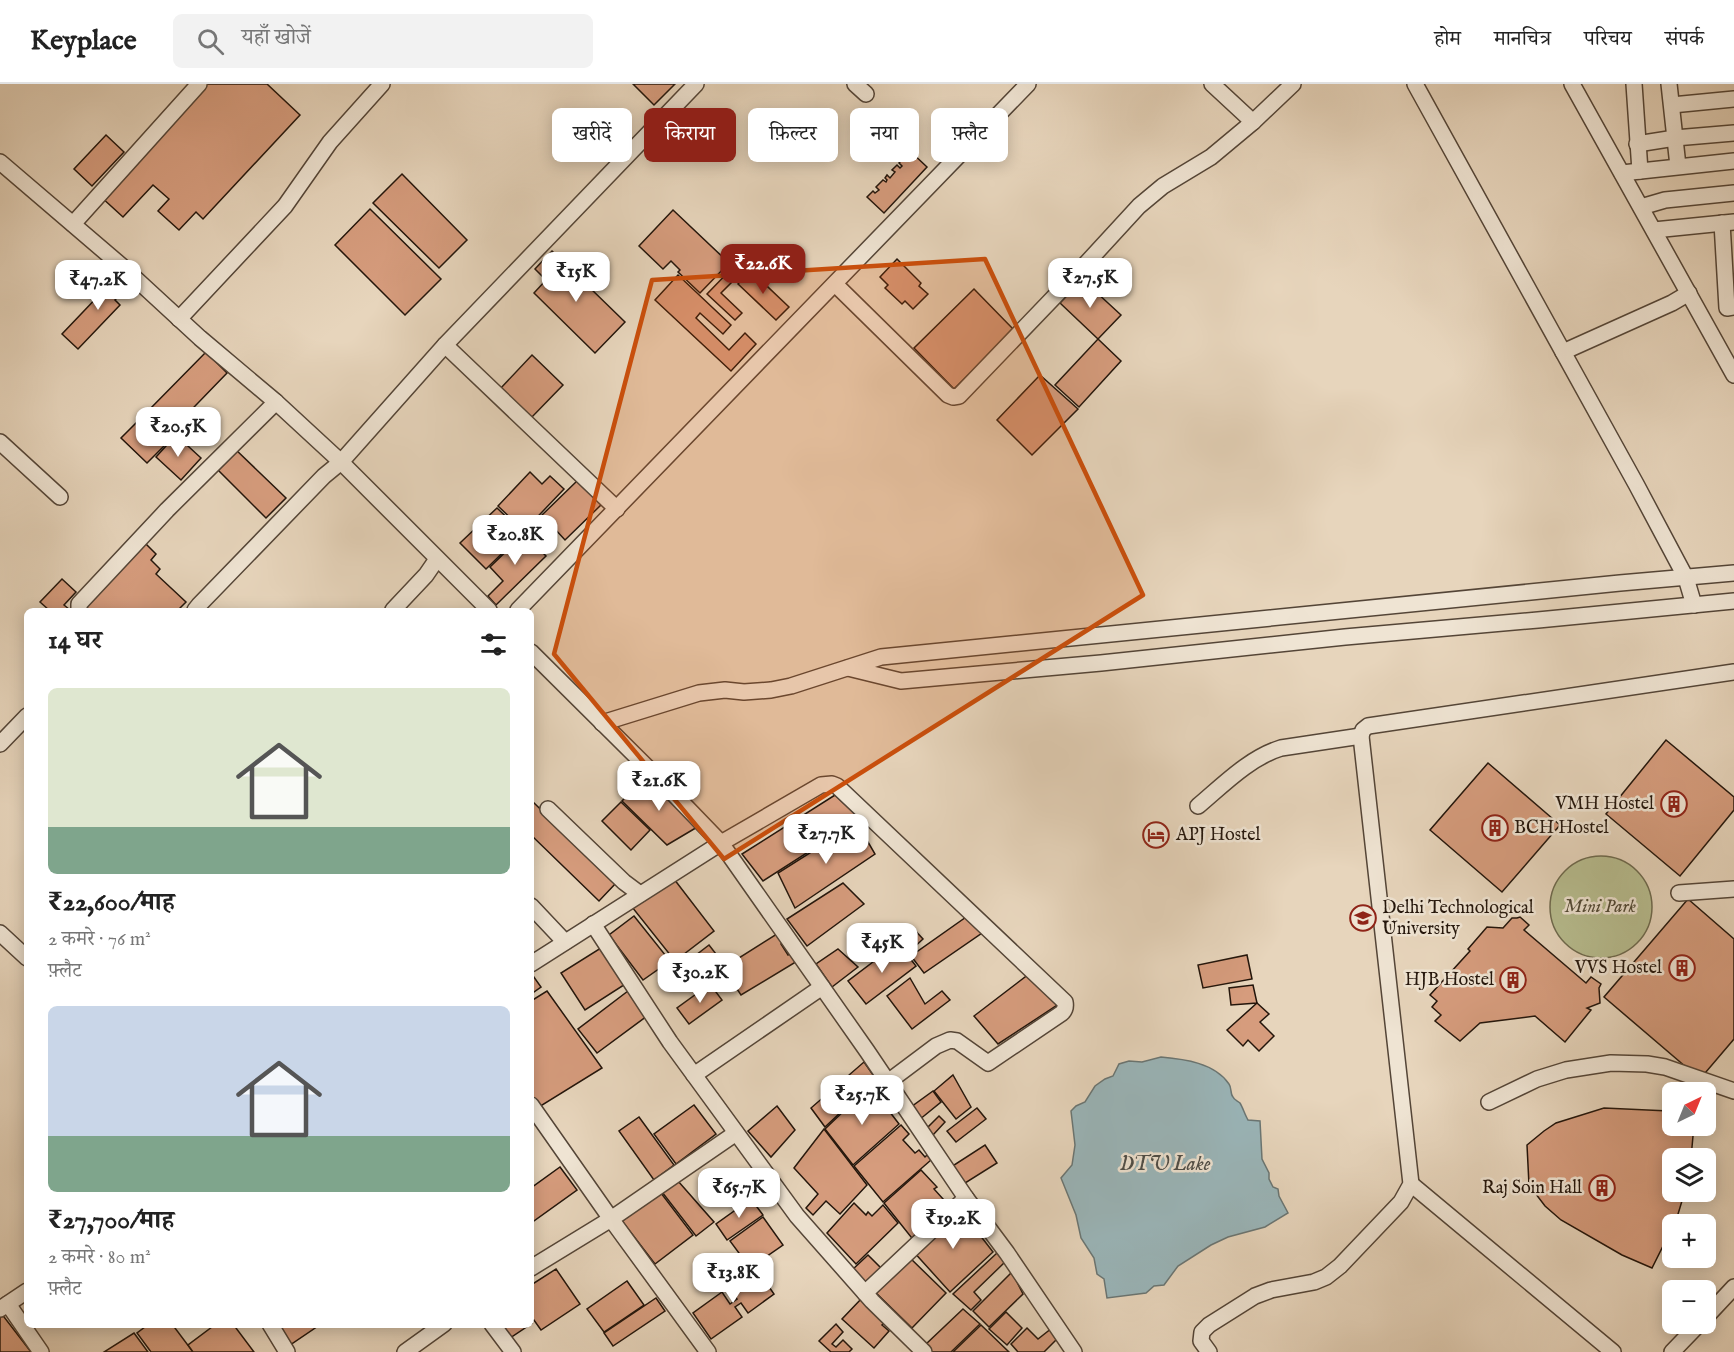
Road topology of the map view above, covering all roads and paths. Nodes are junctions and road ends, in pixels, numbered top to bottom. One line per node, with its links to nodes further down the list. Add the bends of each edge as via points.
1 (199, 84): 25 (street)
2 (382, 84): 30 (street, via 330,142 285,206)
3 (696, 84): 32 (street)
4 (1028, 84): 27 (street)
5 (1212, 84): 13 (street)
6 (1293, 84): 13 (street)
7 (1415, 84): 33 (street)
8 (1572, 84): 21 (street)
9 (1634, 84): 16 (street)
10 (1669, 84): 12 (street)
11 (1734, 99): 12 (street)
12 (1671, 105): 15 (street)
13 (1253, 122): 27 (street, via 1212,157 1163,186 1139,206 959,396 948,395)
14 (1734, 133): 15 (street)
15 (1675, 138): 16 (street); 19 (street)
16 (1637, 144): 20 (street)
17 (1734, 161): 19 (street)
18 (0, 162): 25 (street)
19 (1678, 166): 20 (street)
20 (1640, 171): 21 (street)
21 (1622, 173): 23 (street)
22 (1734, 193): 23 (street, via 1665,200)
23 (1641, 207): 26 (street)
24 (1728, 222): 26 (street); 29 (street)
25 (73, 224): 30 (street)
26 (1654, 230): 28 (street)
27 (835, 284): 39 (street)
28 (1689, 293): 31 (street); 33 (street)
29 (1731, 308): 31 (street)
30 (179, 319): 35 (street)
31 (1707, 326): 34 (street)
32 (445, 345): 37 (street); 39 (street)
33 (1563, 352): 42 (street)
34 (1734, 375)
35 (276, 402): 37 (street); 45 (street, via 143,536)
36 (2, 448): 38 (street)
37 (341, 462): 40 (street); 46 (street)
38 (60, 497)
39 (617, 509): 49 (street)
40 (437, 559): 47 (street); 48 (street)
41 (1734, 573): 42 (street)
42 (1686, 578): 44 (street); 51 (street, via 882,657)
43 (1734, 601): 44 (street)
44 (1694, 605): 51 (street, via 900,681)
45 (79, 608)
46 (197, 608)
47 (395, 608)
48 (487, 608)
49 (520, 608)
50 (534, 655): 54 (street)
51 (848, 668): 54 (street, via 771,690 699,693)
52 (1734, 672): 55 (street, via 1368,726)
53 (24, 722): 56 (street)
54 (602, 723): 59 (street)
55 (1360, 736): 57 (street, via 1269,752); 76 (street)
56 (0, 744)
57 (1198, 806)
58 (548, 809): 62 (street)
59 (721, 843): 62 (street); 69 (street); 71 (street, via 821,785 837,786 1065,1002 1062,1013 988,1063 950,1040)
60 (1734, 889): 61 (street)
61 (1679, 893)
62 (640, 894): 64 (street)
63 (534, 909): 66 (street)
64 (592, 924): 66 (street); 70 (street)
65 (0, 933): 67 (street)
66 (565, 942): 68 (street)
67 (24, 955)
68 (534, 962)
69 (822, 987): 70 (street); 71 (street)
70 (694, 1075): 75 (street)
71 (888, 1082): 77 (street)
72 (1734, 1091): 73 (street, via 1665,1067 1611,1063 1537,1079)
73 (1489, 1102)
74 (534, 1109): 78 (street)
75 (736, 1133): 78 (street); 82 (street, via 797,1216)
76 (1411, 1184): 96 (street, via 1401,1202 1326,1277 1255,1296 1209,1325 1202,1332 1201,1341); 97 (street)
77 (966, 1198): 82 (street); 95 (street)
78 (611, 1219): 79 (street); 93 (street)
79 (534, 1266)
80 (1734, 1287): 84 (street)
81 (24, 1293): 83 (street)
82 (865, 1293): 94 (street)
83 (4, 1306): 89 (street)
84 (1716, 1306)
85 (272, 1328): 90 (street)
86 (438, 1328): 91 (street)
87 (495, 1328): 92 (street)
88 (1689, 1334): 98 (street)
89 (41, 1352)
90 (287, 1352)
91 (405, 1352)
92 (513, 1352)
93 (708, 1352)
94 (924, 1352)
95 (1074, 1352)
96 (1209, 1352)
97 (1613, 1352)
98 (1672, 1352)

